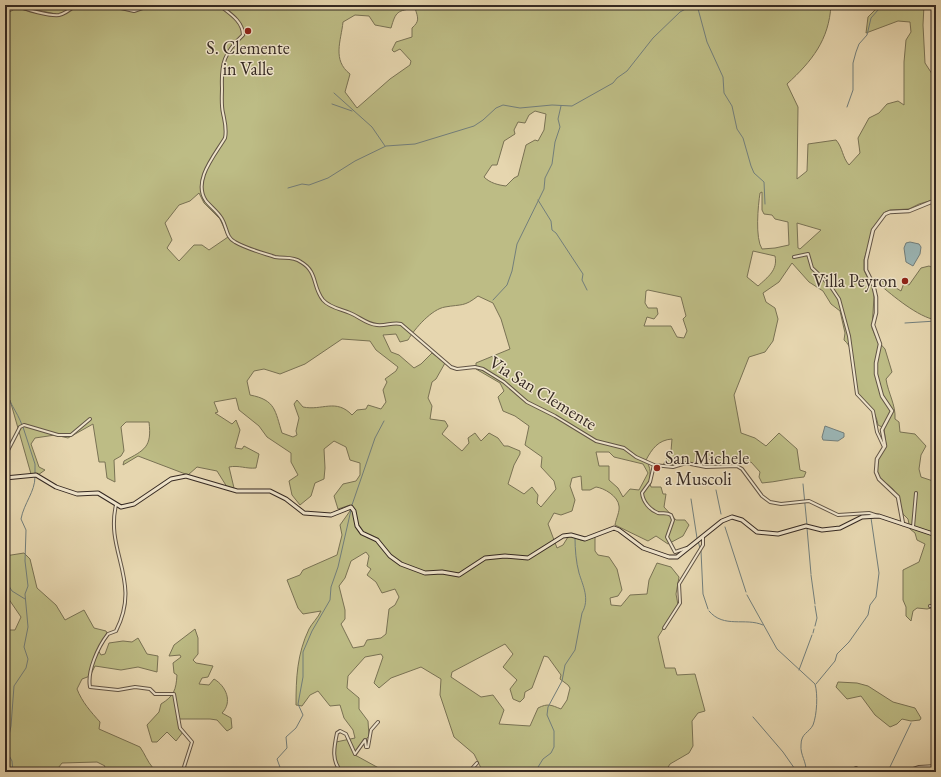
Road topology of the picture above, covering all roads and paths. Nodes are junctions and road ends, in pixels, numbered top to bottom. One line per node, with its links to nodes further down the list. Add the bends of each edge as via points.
1 (17, 5): 2 (street, via 56,15)
2 (76, 5)
3 (108, 5): 4 (street, via 134,11)
4 (151, 5)
5 (218, 5): 11 (street, Via San Clemente, via 236,18 243,30 223,61 223,113 227,132 203,177 201,188 206,201 222,219 231,239 276,257 300,260 313,272 316,288 323,300 330,305 378,326 395,322 401,324 451,367 474,366 483,369 504,382 527,402 556,416 596,441 624,448)
6 (936, 200): 9 (street, via 909,211 885,214 873,230 866,260 866,270 876,297 873,325 880,344 876,374 882,396 892,411 882,430)
7 (794, 257): 9 (street, via 808,254 812,268 838,296 849,336 857,394 873,411 877,432)
8 (90, 419): 10 (street, via 71,435 58,435 20,427)
9 (885, 448): 16 (street, via 877,459 876,472 879,479 898,497)
10 (5, 456)
11 (654, 465): 15 (street, Via San Clemente, via 673,467 686,463 706,467 737,466 770,502 781,504 805,501 838,515 869,513); 20 (street, via 650,482 642,494 645,502 658,512 671,515 667,538 675,552)
12 (5, 478): 14 (main road, via 36,475 56,487 77,494 98,493)
13 (916, 493): 17 (street)
14 (116, 505): 20 (main road, via 129,506 171,479 186,476 237,491 270,491 304,513 331,515 351,507 362,533 379,542 390,556 402,564 425,573 459,575 485,558 528,558 563,536 587,538 614,528 643,548 672,557 680,556); 29 (street, via 114,535 125,575 125,609 117,630 108,634 96,657 89,678 90,687 118,690 132,686 150,689 155,694 174,694 180,728 192,742 184,767)
15 (879, 516): 16 (main road); 19 (main road, via 862,517 843,527 830,530 807,526 781,534 755,531 740,519 732,517 724,520)
16 (903, 524): 17 (main road)
17 (913, 527): 18 (main road)
18 (936, 535)
19 (703, 537): 20 (main road); 23 (street, via 704,542 680,580 680,601)
20 (697, 542)
21 (930, 606): 22 (street)
22 (936, 606)
23 (664, 628)
24 (378, 722): 31 (street, via 371,730 368,747 365,740 355,754 346,734 340,731 337,734 334,756 335,763)
25 (477, 763): 32 (street)
26 (936, 766): 28 (street, via 919,767)
27 (232, 771): 30 (street)
28 (912, 771): 37 (street)
29 (188, 772)
30 (217, 772)
31 (342, 772)
32 (469, 772)
33 (848, 772): 34 (street, via 856,768)
34 (863, 772)
35 (877, 772): 36 (street, via 885,769)
36 (889, 772)
37 (905, 772)

